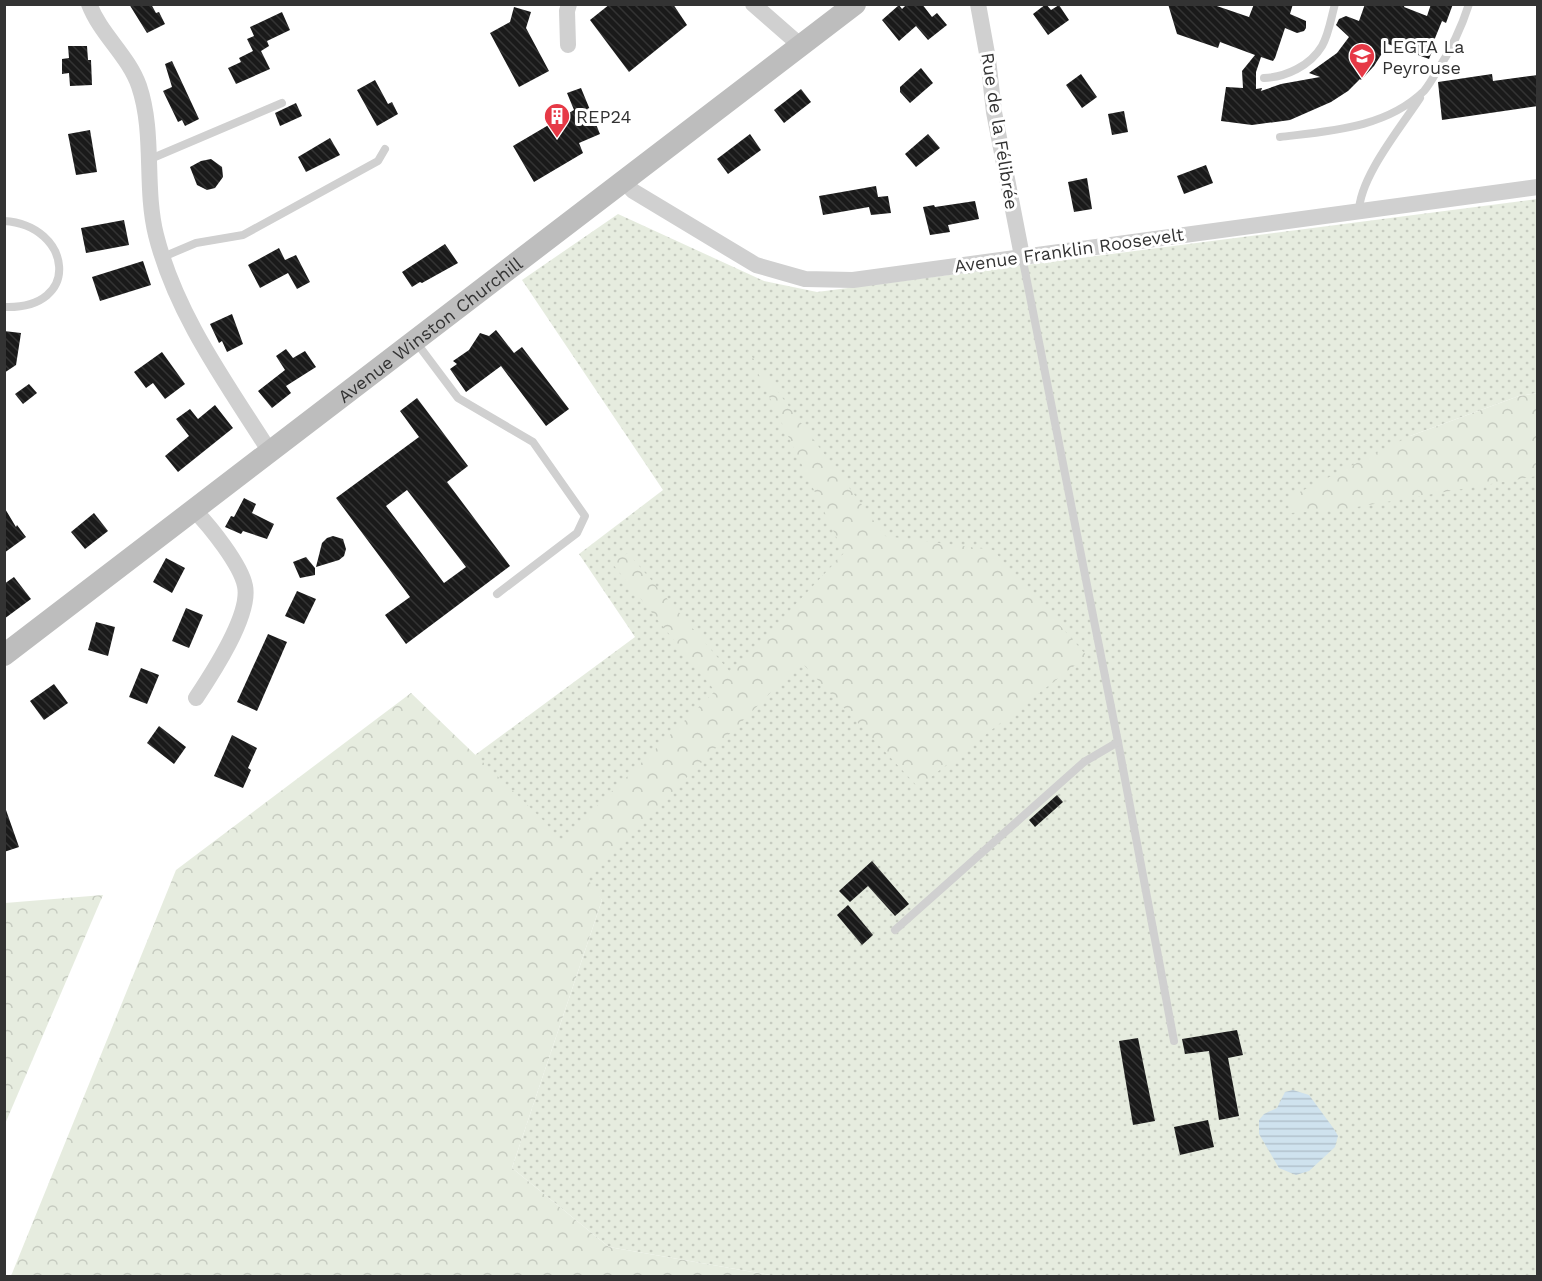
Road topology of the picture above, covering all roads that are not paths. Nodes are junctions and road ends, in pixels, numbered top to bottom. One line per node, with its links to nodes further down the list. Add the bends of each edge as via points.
1 (89, 4): 15 (street, via 139,87)
2 (569, 4): 8 (street)
3 (753, 4): 9 (street)
4 (855, 4): 9 (main road, Avenue Winston Churchill)
5 (978, 4): 20 (street, Rue de la Félibrée)
6 (1335, 4): 10 (lane, via 1322,47 1312,59 1287,75)
7 (1469, 4): 11 (lane, via 1453,46)
8 (568, 45)
9 (801, 46): 16 (main road, Avenue Winston Churchill)
10 (1264, 78)
11 (1425, 90): 13 (lane, via 1406,106 1369,123); 18 (lane, via 1368,177)
12 (282, 103): 15 (lane)
13 (1280, 138)
14 (385, 148): 21 (lane, via 378,161 243,234 196,243)
15 (148, 160): 21 (street, via 156,234)
16 (624, 182): 20 (street, Avenue Franklin Roosevelt, via 756,265 805,279 853,280); 23 (main road, Avenue Winston Churchill)
17 (1538, 188): 18 (street, Avenue Franklin Roosevelt)
18 (1359, 212): 20 (street, Avenue Franklin Roosevelt)
19 (4, 221): 22 (lane, via 42,234 56,252 59,265 55,288 47,297 32,305)
20 (1022, 256): 29 (lane)
21 (163, 257): 24 (street, via 189,322)
22 (4, 307)
23 (416, 342): 24 (main road, Avenue Winston Churchill); 26 (lane, via 459,399 533,442 585,516 577,533)
24 (270, 452): 25 (main road, Avenue Winston Churchill)
25 (195, 510): 27 (main road, Avenue Winston Churchill); 28 (street, via 234,563 246,589 241,614 219,665)
26 (497, 594)
27 (4, 655)
28 (196, 698)
29 (1118, 742): 30 (lane, via 1084,762); 31 (lane)
30 (895, 930)
31 (1174, 1041)

